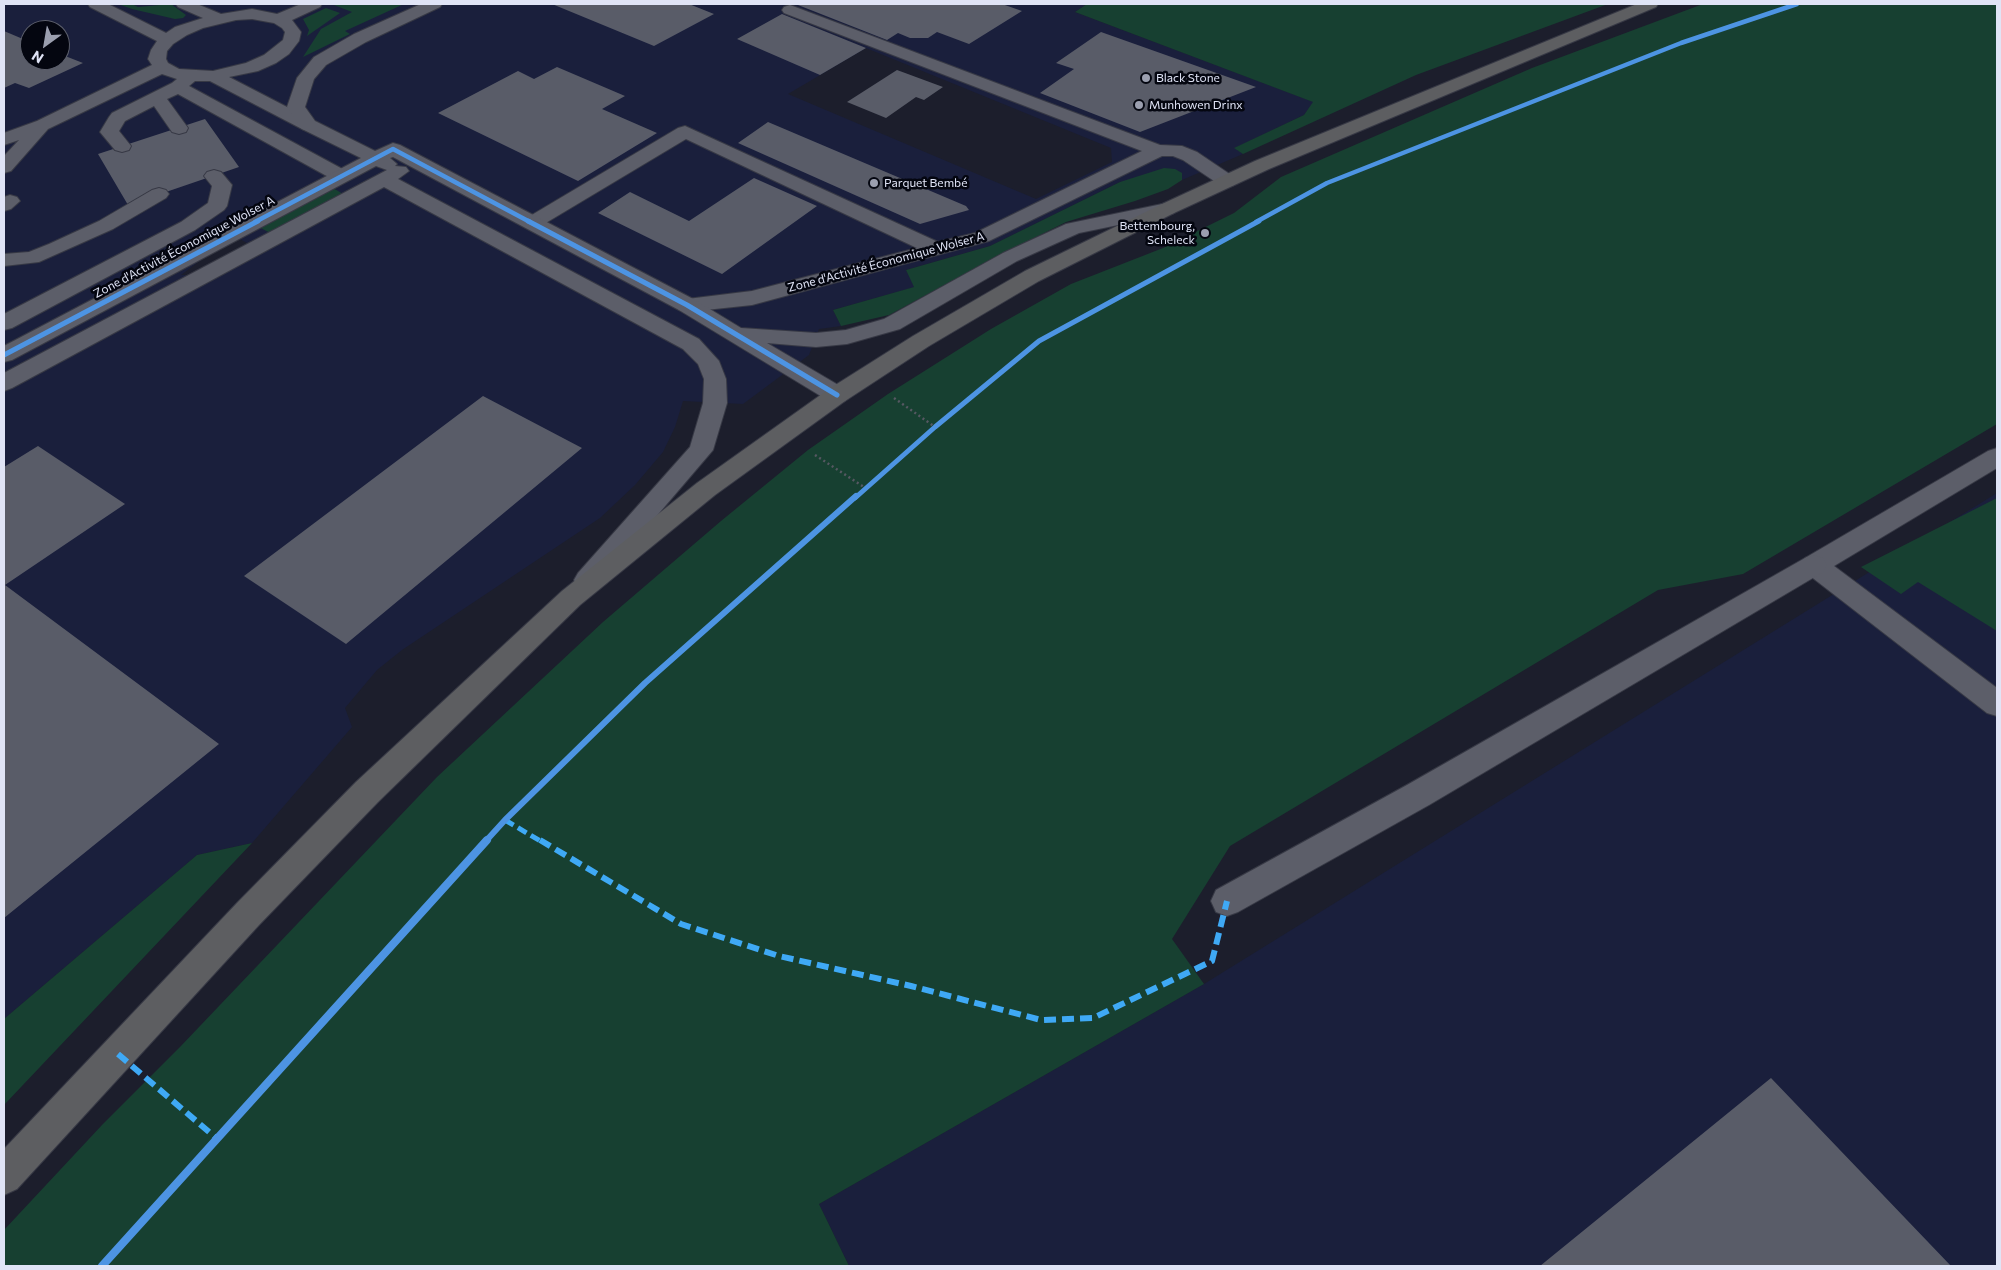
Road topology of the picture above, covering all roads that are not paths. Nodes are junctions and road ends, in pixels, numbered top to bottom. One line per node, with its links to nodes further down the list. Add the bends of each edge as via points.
1 (96, 4): 9 (street)
2 (184, 4): 7 (street)
3 (314, 4): 8 (street)
4 (434, 4): 15 (street, via 320,60 306,78 296,107)
5 (1650, 4): 24 (main road)
6 (790, 10): 19 (street)
7 (217, 11): 8 (street); 9 (street)
8 (280, 19): 11 (street, via 293,32 283,50 270,60 252,67)
9 (167, 40): 10 (street, via 159,50 157,60)
10 (162, 67): 12 (street); 14 (street)
11 (213, 76): 12 (street); 15 (street)
12 (184, 82): 13 (street); 23 (street)
13 (157, 98): 16 (street); 18 (street, via 118,117 109,132)
14 (43, 125): 17 (street); 20 (street)
15 (308, 125): 21 (street)
16 (178, 128)
17 (4, 139)
18 (122, 146)
19 (1158, 151): 24 (street, via 1175,150 1190,156); 28 (street, Zone d'Activité Économique Wolser A, via 982,237)
20 (4, 166)
21 (386, 169): 23 (street, Zone d'Activité Économique Wolser A); 26 (street, via 392,150); 36 (street); 37 (street); 40 (street, via 691,344 708,361 715,379 715,403 701,450)
22 (214, 176): 27 (street, via 222,185 217,206)
23 (341, 176): 35 (street, Zone d'Activité Économique Wolser A)
24 (1227, 181): 25 (main road)
25 (1167, 209): 34 (street, via 1073,228 1010,257 892,324 856,335 816,340); 37 (main road, via 1032,276 921,341)
26 (532, 223): 28 (street, via 685,132); 32 (street)
27 (146, 248): 29 (street); 33 (street)
28 (936, 249): 32 (street, Zone d'Activité Économique Wolser A, via 752,298)
29 (101, 251): 30 (street); 30 (street, via 147,232 159,194 106,225)
30 (32, 258): 31 (street)
31 (4, 260)
32 (687, 305): 34 (street)
33 (4, 323)
34 (738, 334): 37 (street)
35 (4, 355)
36 (4, 383)
37 (831, 400): 40 (main road, via 706,489)
38 (1997, 457): 39 (street)
39 (1814, 564): 41 (street); 42 (street, via 1418,795)
40 (571, 598): 43 (main road, via 367,792 241,921)
41 (1997, 704)
42 (1227, 901)
43 (4, 1176)

